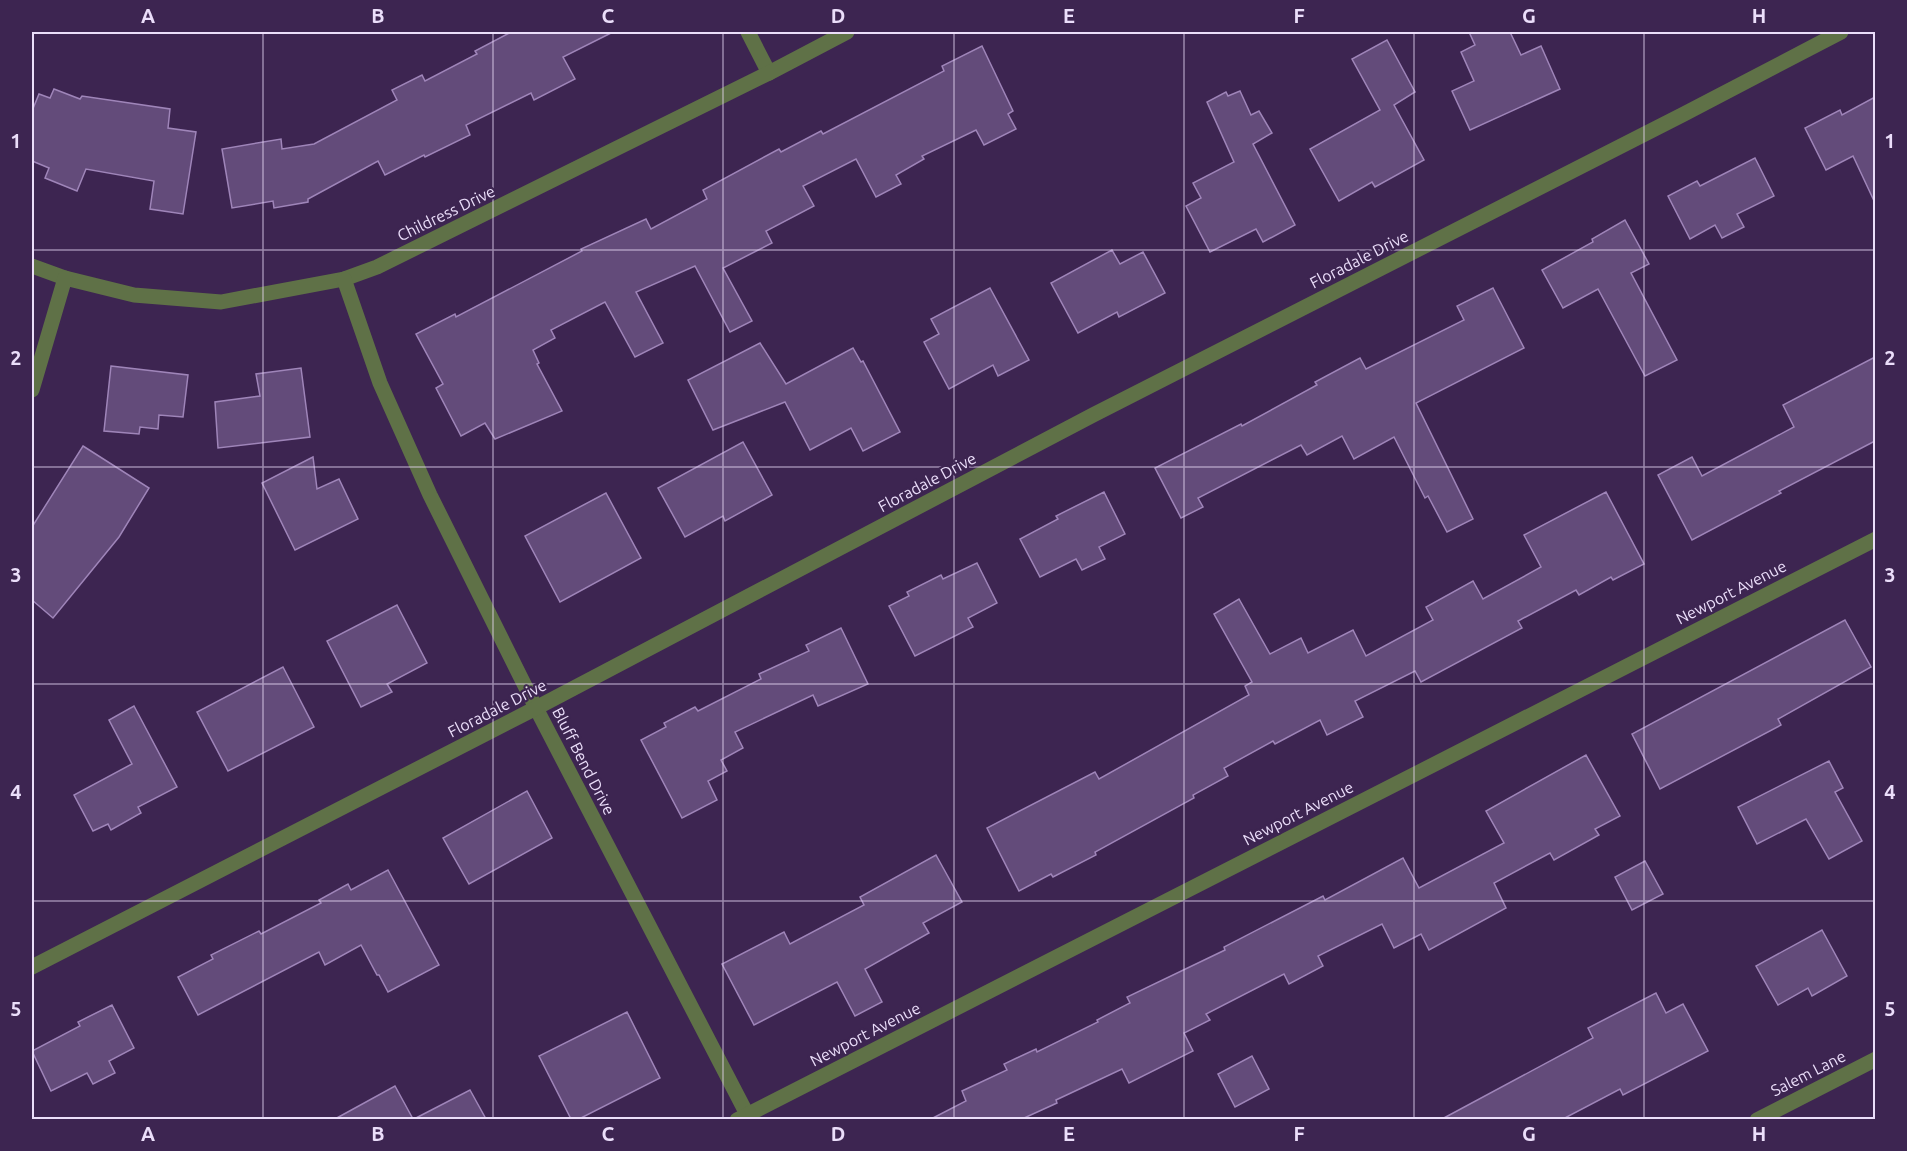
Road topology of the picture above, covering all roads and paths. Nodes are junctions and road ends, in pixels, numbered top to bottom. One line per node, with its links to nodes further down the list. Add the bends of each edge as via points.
1 (748, 32): 4 (street)
2 (847, 32): 4 (street, Childress Drive)
3 (1841, 32): 10 (street, Floradale Drive, via 1093,415)
4 (769, 73): 7 (street, Childress Drive, via 377,267)
5 (32, 266): 6 (street, Childress Drive)
6 (65, 278): 7 (street, Childress Drive, via 134,295 220,302); 8 (street)
7 (344, 279): 10 (street, Bluff Bend Drive, via 380,383 430,495)
8 (32, 390)
9 (1875, 538): 13 (street, Newport Avenue)
10 (536, 708): 11 (street, Floradale Drive); 13 (street, Bluff Bend Drive)
11 (32, 967)
12 (1875, 1059): 14 (street, Salem Lane)
13 (745, 1118)
14 (1757, 1119)

